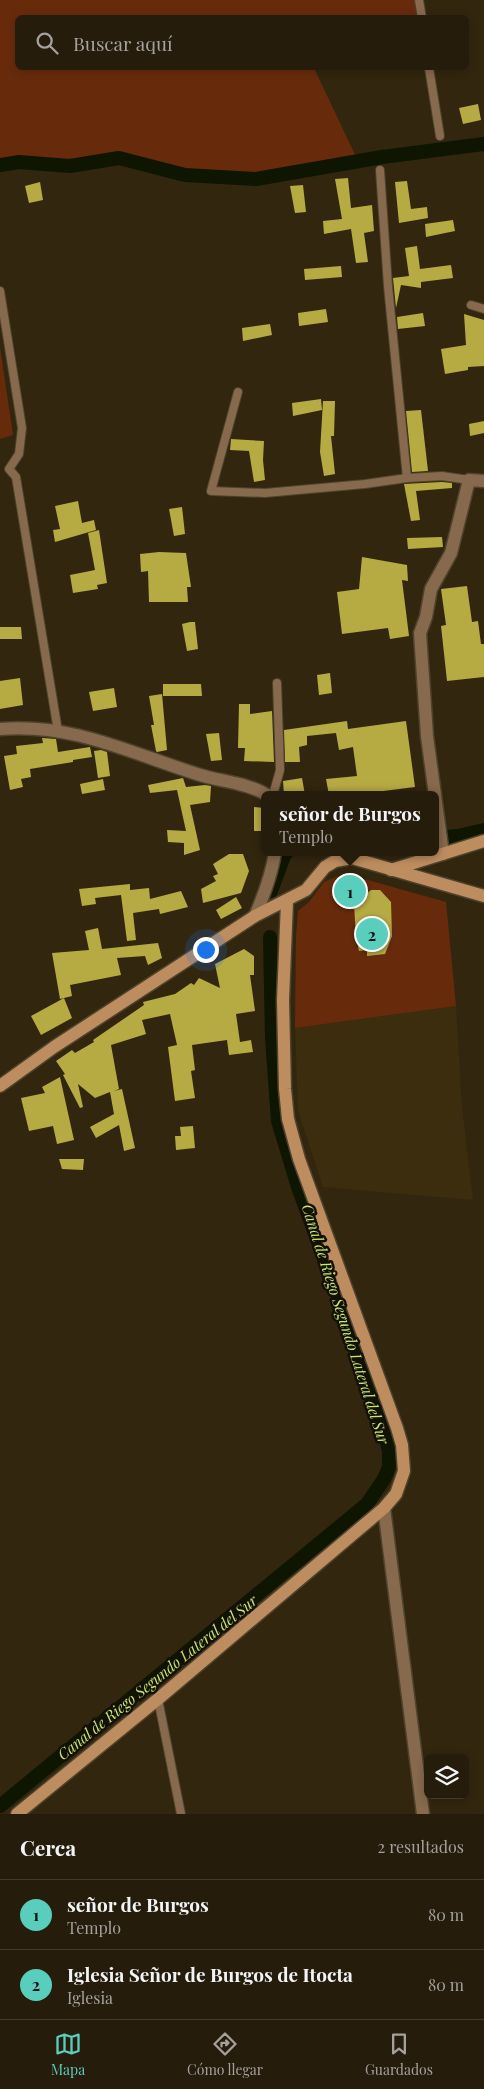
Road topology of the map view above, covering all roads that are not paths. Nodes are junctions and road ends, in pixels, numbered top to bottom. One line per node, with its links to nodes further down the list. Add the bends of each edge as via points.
1 (419, 0): 2 (lane)
2 (422, 15)
3 (429, 70): 4 (lane)
4 (440, 136)
5 (380, 170): 10 (lane)
6 (0, 291): 15 (lane, via 22,428 19,454 9,469 16,477)
7 (471, 305): 8 (lane)
8 (484, 309)
9 (238, 392): 10 (lane, via 211,491 265,493)
10 (407, 478): 11 (lane, via 442,476)
11 (469, 480): 12 (street); 17 (street, via 451,554 431,589 420,633 427,736)
12 (484, 481)
13 (277, 683): 16 (lane, via 280,770)
14 (0, 729): 15 (street)
15 (58, 731): 18 (street, via 124,747 197,774)
16 (273, 791)
17 (435, 791)
18 (261, 792)
19 (439, 818): 21 (street)
20 (484, 841): 21 (street)
21 (443, 850): 22 (street)
22 (439, 852)
23 (275, 856): 28 (street)
24 (427, 856): 25 (street)
25 (391, 870): 26 (street); 27 (street, via 352,858 334,860 306,890)
26 (484, 896)
27 (287, 902): 28 (street); 30 (street, via 283,1000 288,1119 299,1159 402,1445 404,1471 401,1483)
28 (255, 916): 29 (street)
29 (0, 1086)
30 (384, 1508): 31 (street); 34 (street)
31 (158, 1699): 32 (street); 33 (lane)
32 (18, 1814)
33 (181, 1814)
34 (423, 1814)

